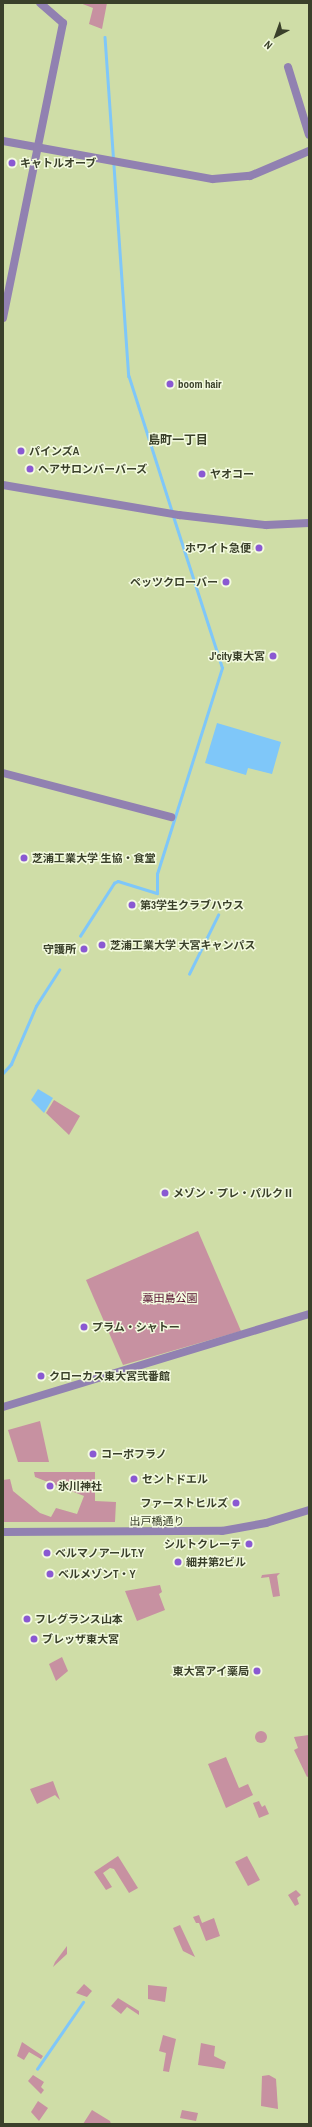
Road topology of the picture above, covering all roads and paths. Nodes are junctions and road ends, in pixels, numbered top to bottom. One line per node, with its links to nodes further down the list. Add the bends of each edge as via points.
1 (40, 3): 5 (street, via 63,22)
2 (288, 67): 3 (street)
3 (309, 135)
4 (3, 141): 5 (street)
5 (38, 147): 6 (street, via 219,180 250,176); 7 (street)
6 (309, 151)
7 (3, 318)
8 (3, 485): 9 (street, via 179,516 266,525)
9 (309, 523)
10 (3, 773): 11 (street)
11 (171, 817)
12 (309, 1314): 13 (street)
13 (3, 1407)
14 (309, 1510): 15 (street, 出戸橋通り, via 266,1523 222,1531)
15 (3, 1532)

